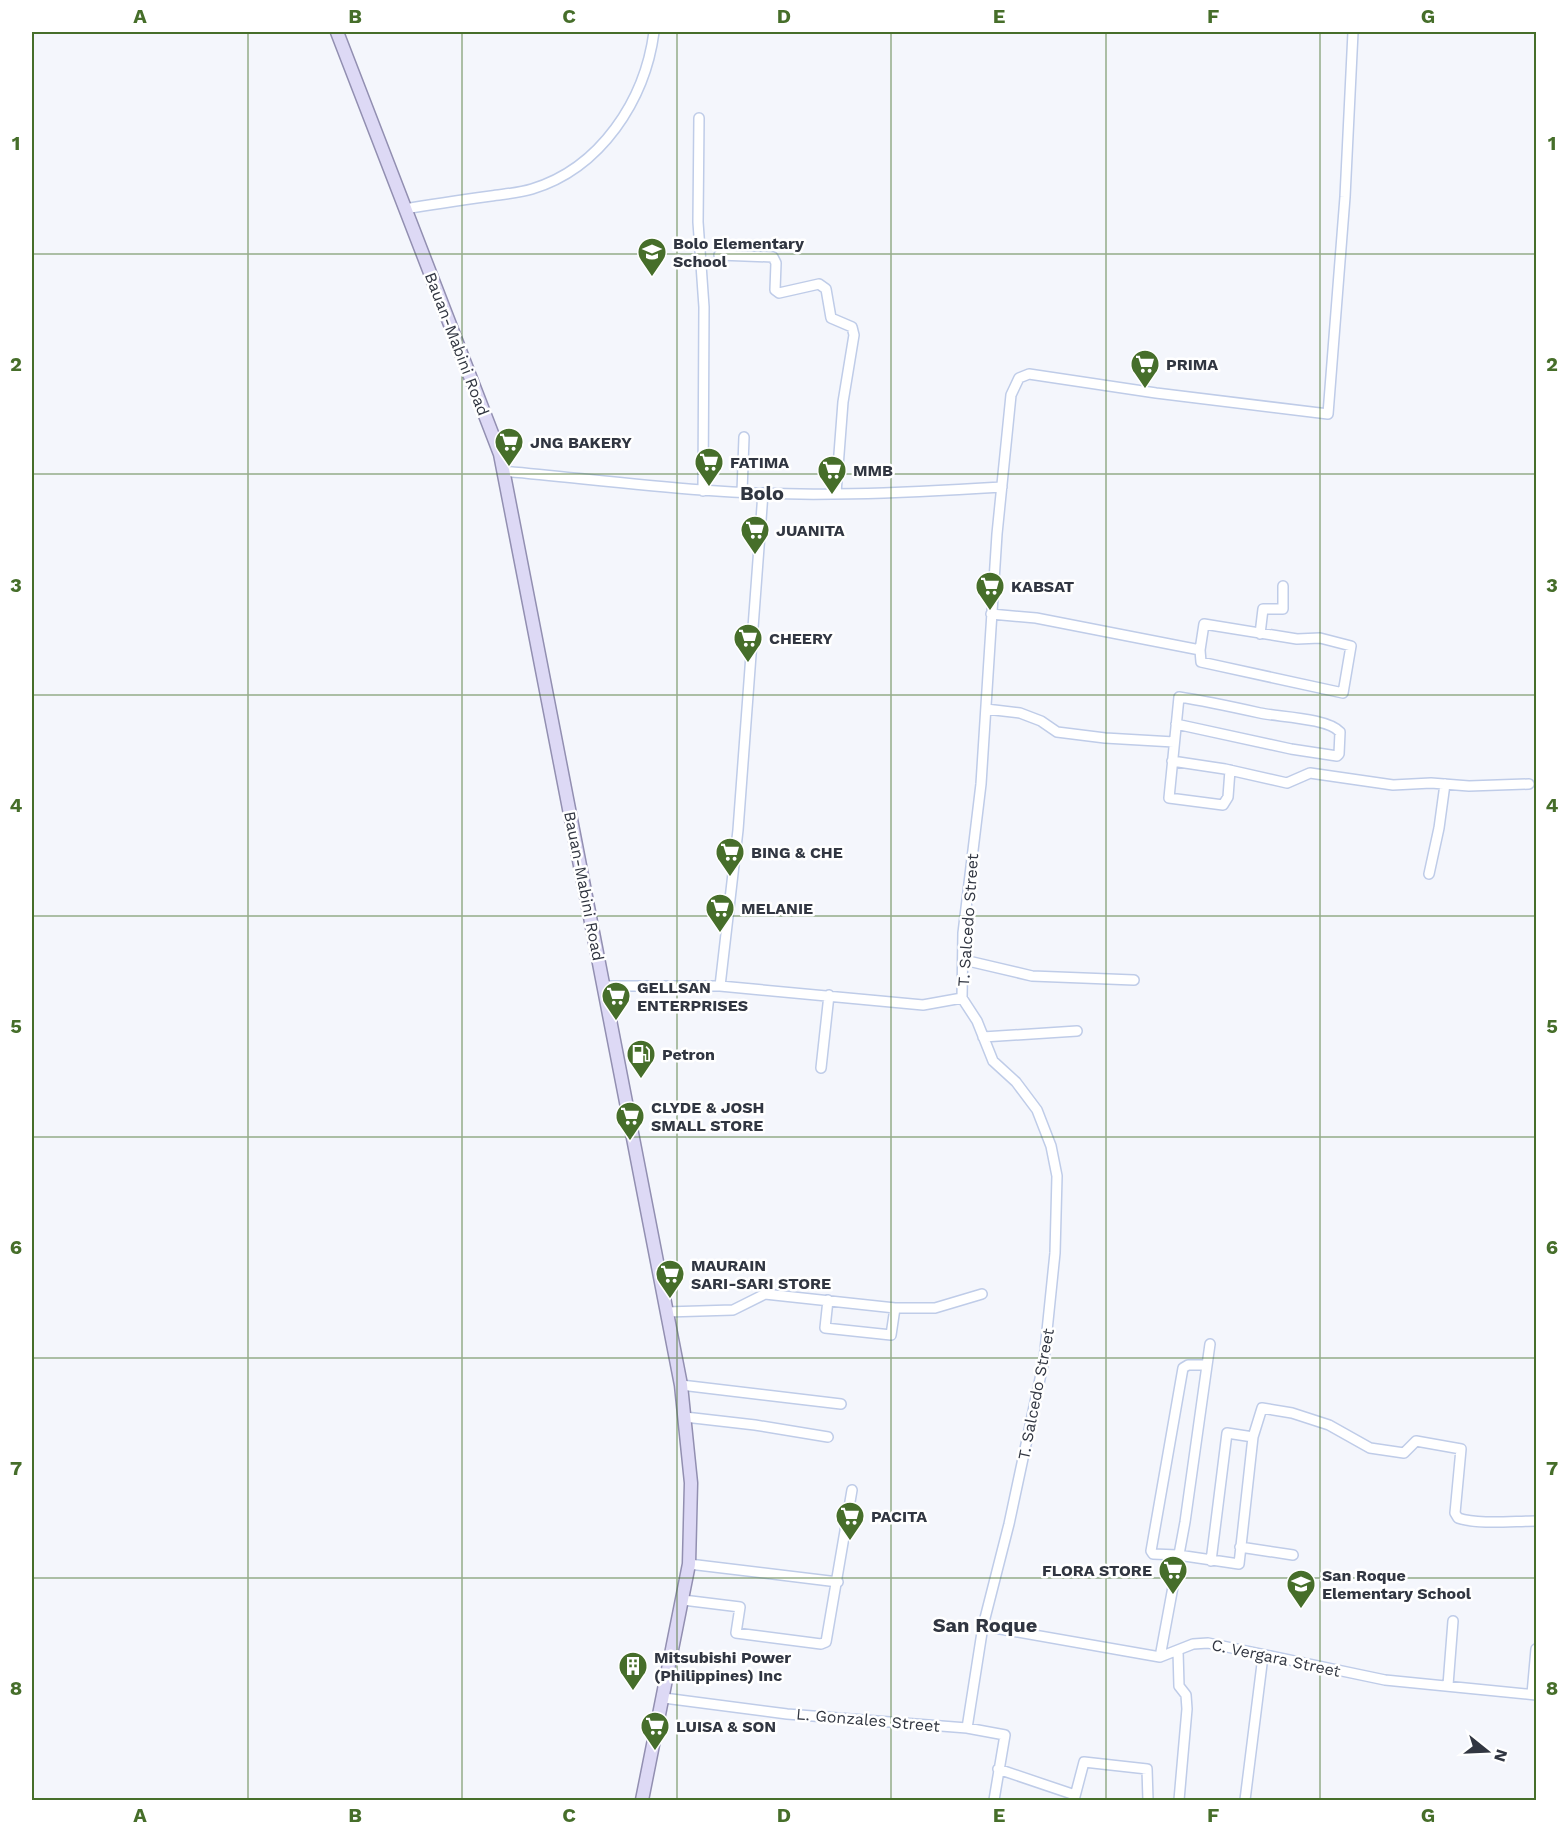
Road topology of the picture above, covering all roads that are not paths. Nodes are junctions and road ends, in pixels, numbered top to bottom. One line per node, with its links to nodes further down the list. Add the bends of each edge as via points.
1 (337, 32): 5 (main road, Bauan-Mabini Road)
2 (654, 32): 5 (street, via 643,80 620,125 578,165 532,190)
3 (1353, 32): 9 (street, T. Salcedo Street, via 1328,414 1029,374 1019,378 1011,395)
4 (699, 118): 10 (street)
5 (405, 209): 8 (main road, Bauan-Mabini Road, via 500,454)
6 (719, 255): 13 (street, via 773,257 778,293 819,284 826,289 831,318 852,327)
7 (744, 437): 11 (street)
8 (503, 471): 10 (street); 28 (main road, Bauan-Mabini Road)
9 (1002, 487): 13 (street); 15 (street, T. Salcedo Street)
10 (703, 490): 11 (street)
11 (742, 492): 12 (street)
12 (764, 493): 13 (street); 29 (street, via 738,830)
13 (836, 493)
14 (1283, 586): 16 (street, via 1282,609 1263,609)
15 (991, 614): 17 (street, via 1036,618); 18 (street, T. Salcedo Street)
16 (1260, 634): 17 (street, via 1204,624); 17 (street, via 1320,638 1351,646 1343,693 1201,662)
17 (1200, 651)
18 (986, 709): 20 (street, via 1020,713 1057,732); 26 (street, T. Salcedo Street, via 963,933)
19 (1176, 724): 19 (street, via 1299,751 1339,754 1340,732 1320,722 1179,697); 20 (street)
20 (1174, 742): 21 (street)
21 (1172, 761): 22 (street); 22 (street, via 1169,798 1223,805 1228,796)
22 (1230, 770): 23 (street, via 1287,783 1310,773 1393,785)
23 (1445, 784): 24 (street); 25 (street)
24 (1529, 784)
25 (1429, 874)
26 (964, 960): 27 (street, via 1032,976); 31 (street, T. Salcedo Street)
27 (1134, 980)
28 (603, 986): 29 (street); 38 (main road, Bauan-Mabini Road)
29 (720, 986): 30 (street)
30 (829, 995): 31 (street, via 923,1005); 34 (street)
31 (962, 998): 33 (street, T. Salcedo Street)
32 (1077, 1031): 33 (street)
33 (983, 1037): 56 (street, T. Salcedo Street, via 993,1061 1016,1082 1037,1110 1057,1176 1055,1253 1044,1360)
34 (821, 1068)
35 (982, 1294): 37 (street, via 935,1308)
36 (828, 1300): 37 (street); 37 (street, via 825,1328 891,1335); 38 (street, via 765,1294 734,1310)
37 (895, 1308)
38 (666, 1312): 41 (main road, Bauan-Mabini Road)
39 (1210, 1344): 40 (street)
40 (1207, 1365): 49 (street); 49 (street, via 1183,1368 1151,1551)
41 (681, 1385): 42 (street); 43 (main road, Bauan-Mabini Road)
42 (841, 1404)
43 (685, 1417): 44 (street); 52 (main road, Bauan-Mabini Road, via 691,1483)
44 (828, 1437)
45 (1253, 1437): 47 (street, via 1262,1408 1329,1425 1370,1448 1404,1453 1416,1441 1461,1449 1455,1513 1458,1518); 48 (street); 51 (street, via 1227,1432)
46 (852, 1490): 53 (street)
47 (1536, 1521)
48 (1240, 1547): 50 (street); 51 (street, via 1239,1564)
49 (1178, 1555): 51 (street); 60 (street)
50 (1293, 1555)
51 (1211, 1561)
52 (689, 1564): 53 (street); 54 (main road, Bauan-Mabini Road)
53 (838, 1582): 54 (street, via 828,1638 821,1644 736,1633 740,1607)
54 (683, 1600): 63 (main road, Bauan-Mabini Road)
55 (1453, 1621): 61 (street)
56 (983, 1626): 60 (street, C. Vergara Street); 64 (street, T. Salcedo Street)
57 (1536, 1649): 62 (street)
58 (1178, 1651): 59 (street, C. Vergara Street, via 1208,1643); 60 (street, C. Vergara Street); 70 (street, via 1179,1686 1186,1695 1187,1709)
59 (1263, 1656): 61 (street, C. Vergara Street, via 1385,1680); 71 (street)
60 (1160, 1657)
61 (1448, 1685): 62 (street, C. Vergara Street)
62 (1534, 1694)
63 (664, 1698): 64 (street, L. Gonzales Street); 67 (main road, Bauan-Mabini Road)
64 (967, 1728): 65 (street, L. Gonzales Street, via 1005,1735)
65 (998, 1769): 66 (street); 68 (street, L. Gonzales Street)
66 (1074, 1798): 69 (street, via 1084,1762 1147,1769)
67 (642, 1800)
68 (994, 1800)
69 (1148, 1800)
70 (1179, 1800)
71 (1245, 1800)

